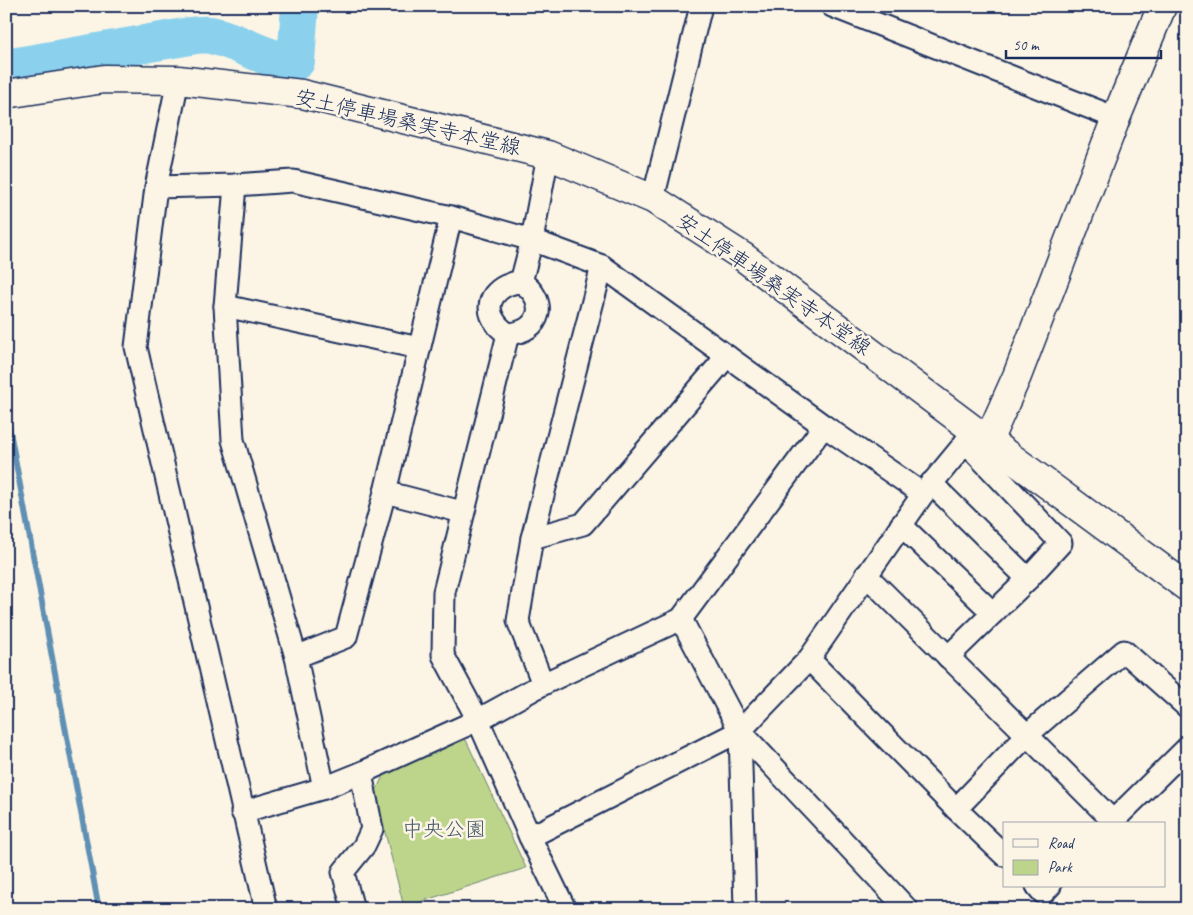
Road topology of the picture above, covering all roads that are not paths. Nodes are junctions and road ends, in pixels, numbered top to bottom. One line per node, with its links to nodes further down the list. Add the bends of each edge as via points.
1 (701, 6): 10 (street)
2 (832, 6): 6 (street)
3 (1162, 6): 6 (main road)
4 (178, 80): 5 (main road, 安土停車場桑実寺本堂線, via 104,79); 7 (main road, 安土停車場桑実寺本堂線, via 302,94); 9 (street)
5 (6, 94)
6 (1116, 118): 20 (main road, via 1017,376)
7 (548, 155): 10 (main road, 安土停車場桑実寺本堂線); 12 (street)
8 (235, 185): 9 (street); 11 (street, via 293,181); 15 (street)
9 (156, 187): 43 (street, via 136,347)
10 (652, 199): 20 (main road, 安土停車場桑実寺本堂線, via 742,256)
11 (451, 217): 12 (street); 17 (street)
12 (532, 240): 13 (street); 14 (street)
13 (602, 266): 18 (street); 25 (street)
14 (521, 282): 16 (street, via 504,285 491,303 496,324); 16 (street, via 537,299 538,314 531,327)
15 (225, 306): 17 (street); 31 (street, via 233,440)
16 (508, 334): 23 (street)
17 (419, 348): 22 (street)
18 (726, 356): 19 (street); 25 (street, via 583,524)
19 (824, 426): 21 (street); 30 (street)
20 (976, 438): 21 (street); 27 (street, via 1061,544); 28 (main road, 安土停車場桑実寺本堂線)
21 (927, 488): 24 (street); 27 (street)
22 (385, 492): 23 (street); 31 (street, via 346,637)
23 (462, 512): 36 (street, via 444,592 444,655)
24 (901, 525): 26 (street); 29 (street)
25 (532, 538): 34 (street, via 518,622)
26 (866, 575): 32 (street); 33 (street)
27 (1028, 579): 29 (street)
28 (1187, 587)
29 (993, 613): 32 (street)
30 (681, 620): 34 (street); 37 (street)
31 (296, 657): 41 (street)
32 (948, 657): 38 (street)
33 (809, 659): 37 (street); 42 (street)
34 (543, 684): 36 (street)
35 (1187, 707): 38 (street, via 1124,651)
36 (478, 720): 40 (street); 45 (street)
37 (740, 731): 45 (street); 52 (street); 53 (street)
38 (1027, 735): 42 (street); 44 (street)
39 (1187, 748): 44 (street)
40 (361, 773): 41 (street); 50 (street, via 372,829 364,846 343,872)
41 (324, 788): 43 (street)
42 (956, 809): 46 (street)
43 (242, 812): 49 (street)
44 (1112, 822)
45 (530, 837): 51 (street)
46 (1003, 854)
47 (1038, 888): 48 (street, via 1043,893)
48 (1048, 888)
49 (266, 909)
50 (353, 909)
51 (565, 909)
52 (745, 909)
53 (907, 909)

